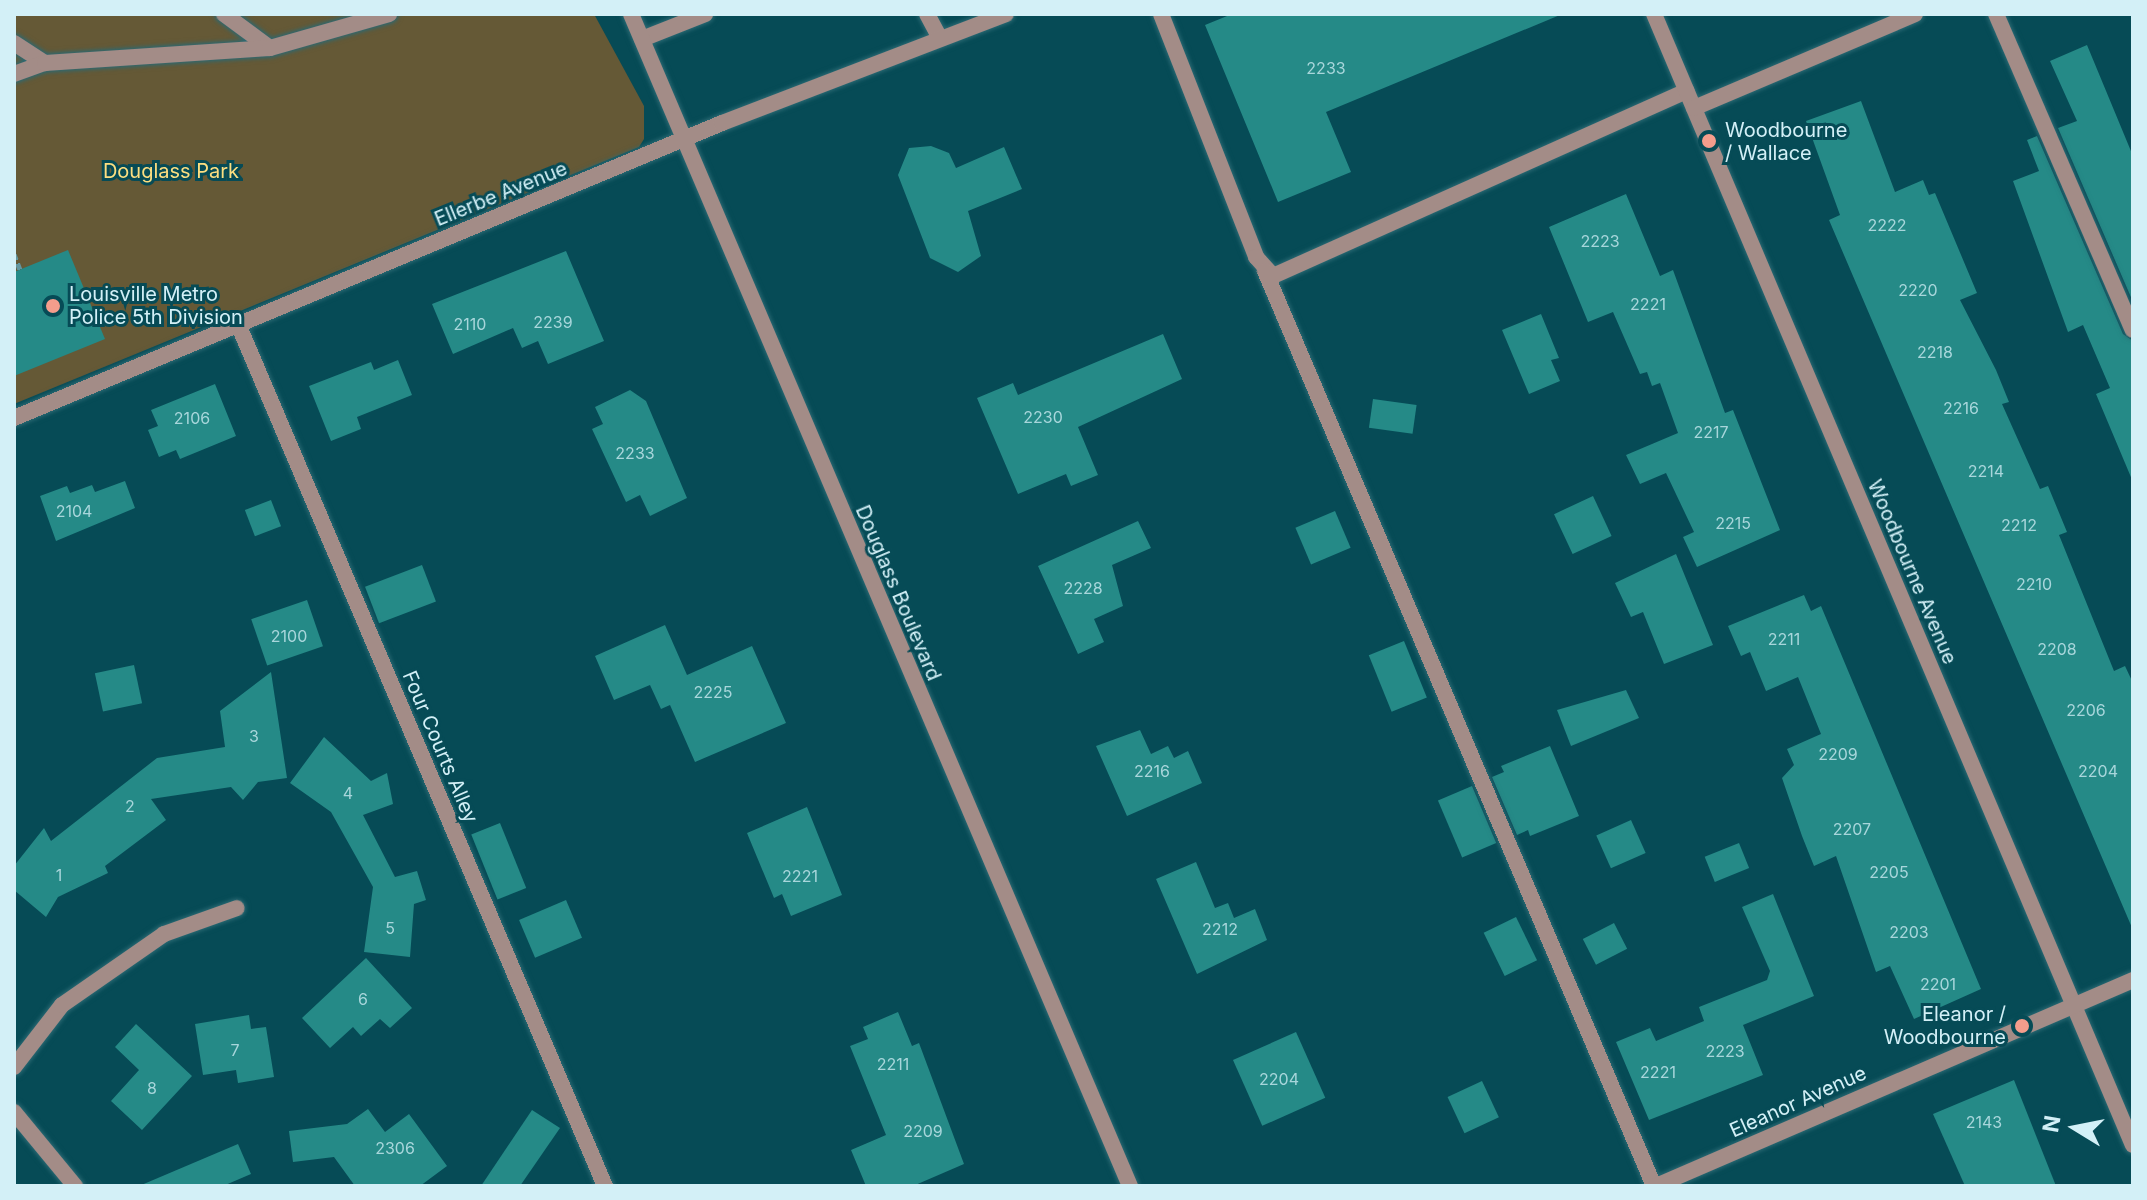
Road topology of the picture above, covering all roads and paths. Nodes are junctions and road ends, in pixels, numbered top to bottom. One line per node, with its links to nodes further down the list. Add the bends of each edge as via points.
1 (224, 14): 14 (street)
2 (389, 14): 14 (street)
3 (631, 14): 12 (street, Douglass Boulevard)
4 (705, 14): 12 (street)
5 (927, 14): 11 (street)
6 (1006, 14): 11 (street, Ellerbe Avenue)
7 (1161, 14): 22 (street)
8 (1654, 14): 17 (street, Woodbourne Avenue)
9 (1915, 14): 18 (street)
10 (1996, 14): 24 (street)
11 (940, 38): 19 (street, Ellerbe Avenue)
12 (642, 39): 19 (street, Douglass Boulevard)
13 (14, 43): 15 (street)
14 (270, 48): 15 (street)
15 (45, 63): 16 (street)
16 (14, 74)
17 (1687, 91): 18 (street, Woodbourne Avenue); 22 (street, via 1284,273)
18 (1694, 108): 28 (street, Woodbourne Avenue)
19 (684, 139): 23 (street, Ellerbe Avenue); 34 (street, Douglass Boulevard)
20 (14, 254): 21 (path)
21 (17, 268)
22 (1265, 271): 35 (street)
23 (238, 324): 25 (street, Ellerbe Avenue); 33 (street, Four Courts Alley)
24 (2133, 330)
25 (14, 418)
26 (237, 908): 29 (street, via 164,934 62,1005)
27 (2133, 980): 28 (street, Eleanor Avenue)
28 (2072, 1005): 31 (street, Woodbourne Avenue); 35 (street, Eleanor Avenue)
29 (14, 1067)
30 (14, 1112): 32 (street)
31 (2133, 1145)
32 (75, 1186)
33 (605, 1186)
34 (1130, 1186)
35 (1655, 1186)

